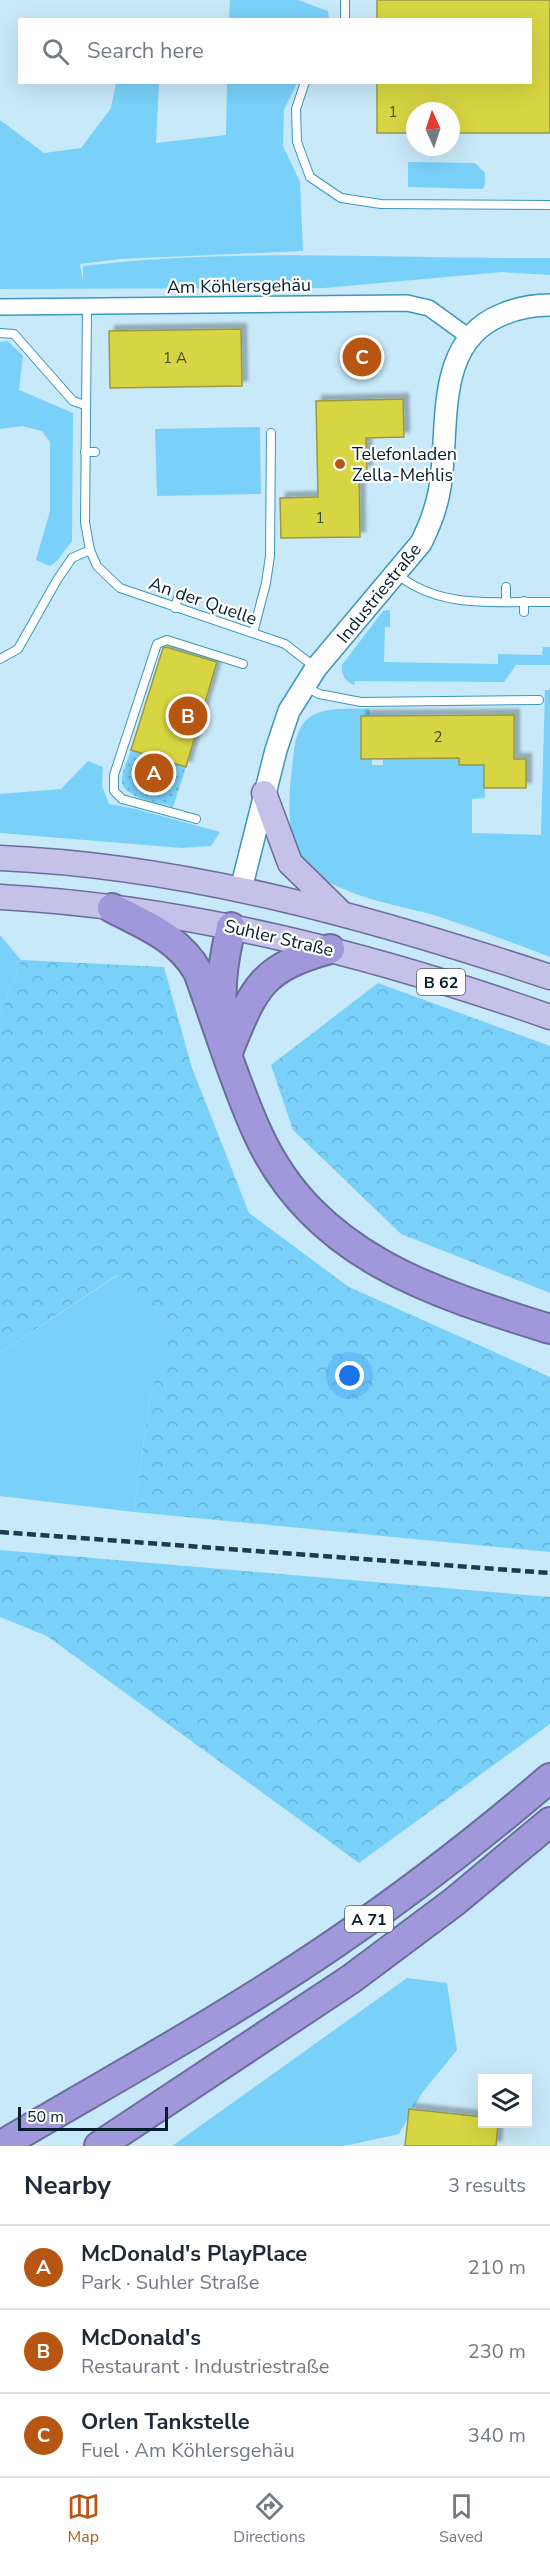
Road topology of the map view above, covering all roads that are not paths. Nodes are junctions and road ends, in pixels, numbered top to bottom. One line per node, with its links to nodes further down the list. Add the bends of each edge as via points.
1 (345, 0): 2 (lane)
2 (345, 18)
3 (304, 84): 4 (lane, via 296,109 297,142 310,177 341,198 381,204)
4 (550, 205)
5 (550, 305): 9 (street, Industriestraße, via 511,310)
6 (0, 307): 7 (street, Am Köhlersgehäu)
7 (87, 307): 9 (street, Am Köhlersgehäu, via 407,303 429,308); 10 (lane, An der Quelle)
8 (0, 333): 10 (lane, via 14,334 74,401)
9 (469, 337): 15 (street, Industriestraße, via 451,374 440,487 432,520 421,543)
10 (86, 405): 12 (lane, An der Quelle)
11 (271, 433): 23 (lane, via 274,558 263,582)
12 (85, 452): 13 (lane); 14 (lane, An der Quelle, via 85,522)
13 (95, 452)
14 (90, 550): 21 (lane, An der Quelle, via 97,566 120,588); 24 (lane, via 72,558 18,649)
15 (397, 574): 18 (lane, via 429,594 451,600); 26 (street, Industriestraße)
16 (506, 587): 18 (lane)
17 (179, 594): 21 (lane)
18 (506, 601): 19 (lane)
19 (524, 601): 20 (lane); 22 (lane)
20 (550, 602)
21 (175, 608): 23 (lane, An der Quelle)
22 (524, 612)
23 (253, 633): 26 (lane, An der Quelle, via 285,644)
24 (0, 659)
25 (243, 664): 30 (lane, via 167,640 157,644 114,775 114,790 123,799)
26 (316, 668): 27 (street, Industriestraße)
27 (303, 685): 28 (lane, via 319,694 361,702); 29 (street, Industriestraße, via 289,711)
28 (539, 700)
29 (264, 793): 32 (street, Industriestraße); 35 (main road, via 290,863)
30 (196, 819)
31 (0, 858): 32 (main road, B 62, via 140,872)
32 (241, 889): 35 (main road, B 62); 36 (main road)
33 (0, 897): 34 (main road, Suhler Straße / B 62)
34 (112, 908): 36 (main road, Suhler Straße / B 62); 40 (highway, via 170,938 190,959)
35 (342, 914): 38 (main road, B 62)
36 (231, 927): 37 (main road, Suhler Straße / B 62); 40 (highway, via 221,985)
37 (330, 949): 39 (main road, Suhler Straße / B 62); 40 (highway, via 272,972 246,1008)
38 (550, 977)
39 (550, 1017)
40 (228, 1052): 41 (highway, via 243,1098 273,1162 317,1219 381,1266)
41 (482, 1307): 42 (highway); 43 (highway)
42 (550, 1329)
43 (550, 1341)
44 (550, 1768): 46 (highway)
45 (550, 1778): 46 (highway, A 71)
46 (504, 1816): 48 (highway, A 71, via 333,1945)
47 (550, 1822): 49 (highway, A 71, via 351,1979)
48 (0, 2146)
49 (99, 2146)

